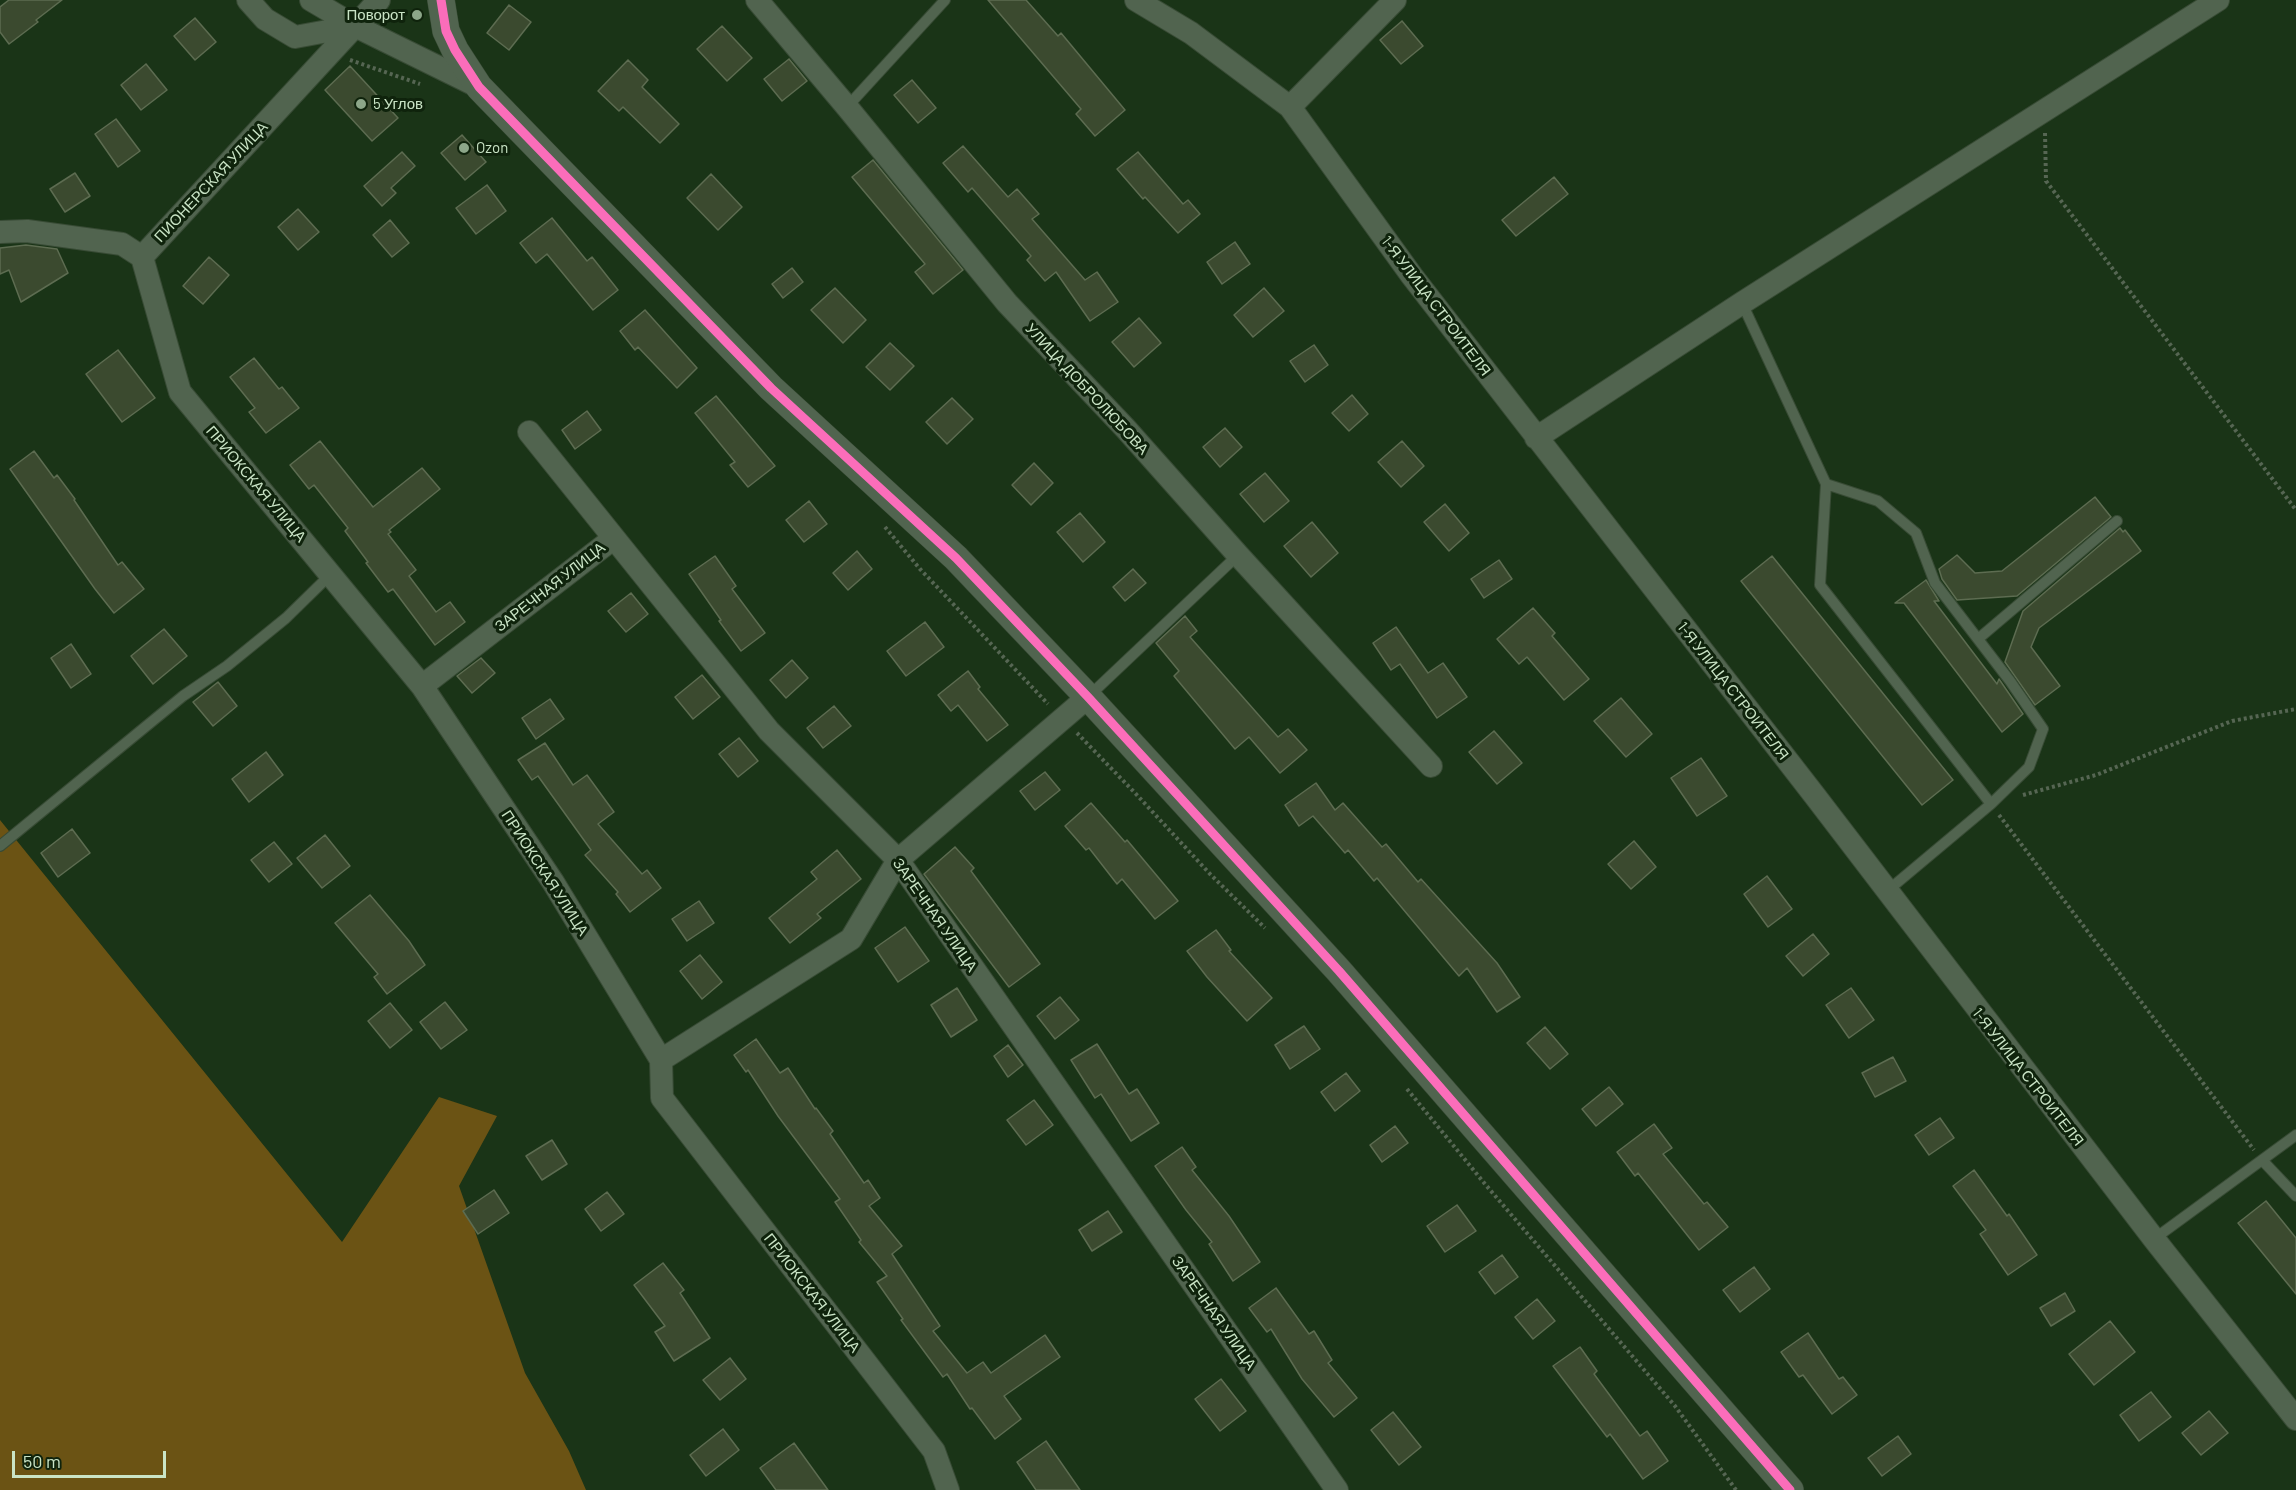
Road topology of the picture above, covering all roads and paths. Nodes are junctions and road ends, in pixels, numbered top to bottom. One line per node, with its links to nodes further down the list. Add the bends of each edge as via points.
1 (249, 0): 10 (street, via 265,20 295,37)
2 (311, 0): 10 (street)
3 (379, 0): 10 (street, ПИОНЕРСКАЯ УЛИЦА)
4 (441, 0): 11 (street, via 446,31)
5 (757, 0): 12 (street, УЛИЦА ДОБРОЛЮБОВА)
6 (945, 0): 12 (lane)
7 (1136, 0): 13 (street, 1-Я УЛИЦА СТРОИТЕЛЯ, via 1191,33)
8 (1395, 0): 13 (street)
9 (2218, 0): 14 (street)
10 (355, 26): 11 (street); 16 (street, ПИОНЕРСКАЯ УЛИЦА)
11 (479, 87): 28 (street, via 771,388 956,558)
12 (847, 107): 24 (street, УЛИЦА ДОБРОЛЮБОВА, via 1007,303)
13 (1290, 107): 19 (street, 1-Я УЛИЦА СТРОИТЕЛЯ)
14 (2045, 111): 17 (street); 21 (path, via 2046,181)
15 (0, 232): 16 (street, via 27,231 122,244)
16 (142, 257): 25 (street, ПРИОКСКАЯ УЛИЦА, via 180,392)
17 (1742, 303): 19 (street); 20 (lane)
18 (529, 432): 23 (street)
19 (1536, 438): 34 (street, 1-Я УЛИЦА СТРОИТЕЛЯ)
20 (1826, 484): 26 (lane, via 1878,501 1916,533 1935,583); 31 (lane, via 1820,585)
21 (2296, 510)
22 (2117, 521): 26 (lane)
23 (614, 538): 27 (street, ЗАРЕЧНАЯ УЛИЦА); 33 (street, ЗАРЕЧНАЯ УЛИЦА, via 769,731)
24 (1238, 555): 28 (lane); 30 (street, УЛИЦА ДОБРОЛЮБОВА)
25 (331, 574): 27 (street, ПРИОКСКАЯ УЛИЦА); 32 (lane, via 277,625 183,696)
26 (1978, 639): 31 (lane, via 2043,729 2029,767)
27 (422, 686): 35 (street, ПРИОКСКАЯ УЛИЦА, via 553,882)
28 (1088, 697): 33 (street); 43 (street, via 1339,971)
29 (2296, 710): 31 (path, via 2232,722 2096,775)
30 (1431, 766)
31 (1991, 804): 34 (lane); 37 (path)
32 (0, 846)
33 (898, 860): 35 (street, via 851,939); 42 (street, ЗАРЕЧНАЯ УЛИЦА)
34 (1886, 892): 39 (street, 1-Я УЛИЦА СТРОИТЕЛЯ)
35 (661, 1060): 41 (street, ПРИОКСКАЯ УЛИЦА, via 662,1098 934,1451)
36 (2296, 1135): 37 (lane)
37 (2262, 1160): 38 (lane); 39 (lane)
38 (2296, 1196)
39 (2154, 1239): 40 (street, 1-Я УЛИЦА СТРОИТЕЛЯ)
40 (2296, 1419)
41 (948, 1490)
42 (1337, 1490)
43 (1790, 1490)

